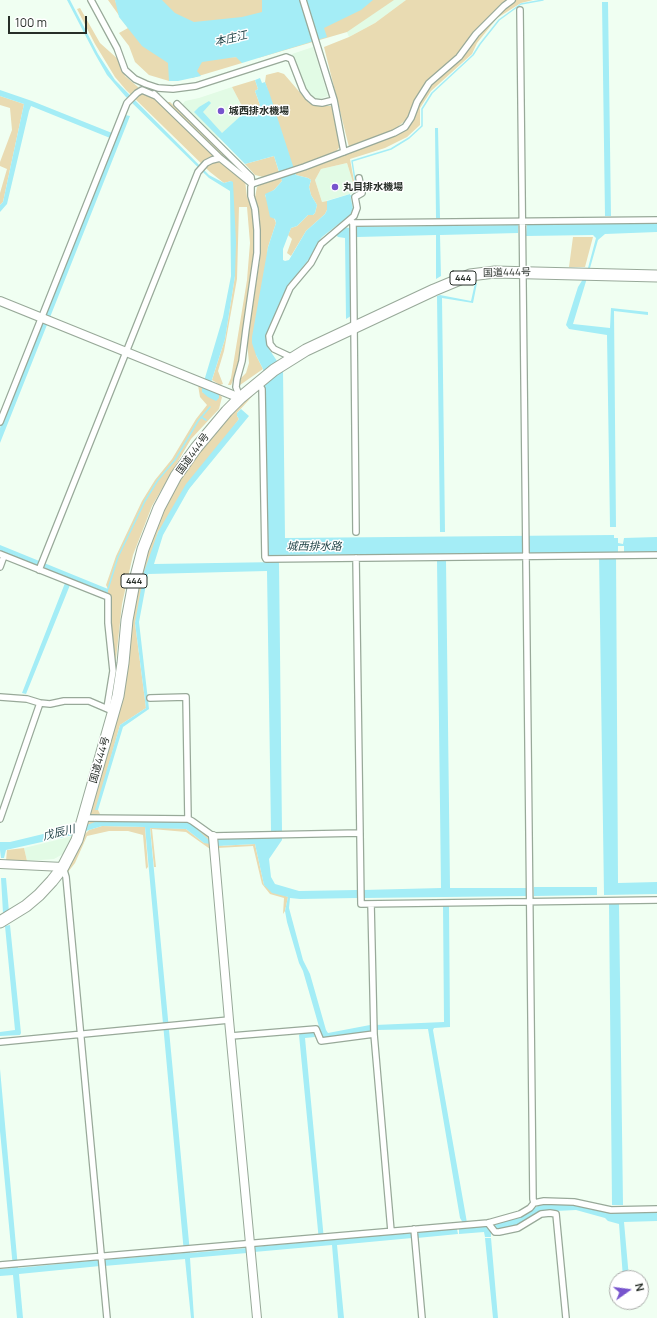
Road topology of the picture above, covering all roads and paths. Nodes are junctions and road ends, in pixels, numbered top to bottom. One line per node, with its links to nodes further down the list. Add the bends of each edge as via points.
1 (91, 0): 5 (street, via 117,48 125,70)
2 (303, 0): 7 (street)
3 (512, 0): 9 (street, via 476,34 459,57 429,83 416,102 412,118 405,127 394,134)
4 (520, 10): 14 (street)
5 (146, 84): 6 (street); 7 (street, via 173,90 196,86 286,57 291,59 308,97 314,102)
6 (156, 96): 10 (street); 19 (street, via 142,90 127,103)
7 (334, 100): 9 (street)
8 (177, 104): 12 (street, via 251,177)
9 (344, 152): 12 (street)
10 (220, 158): 12 (street); 21 (street, via 206,163 198,172)
11 (360, 178): 15 (street, via 362,193 355,197 357,208)
12 (252, 184): 24 (street, via 251,196 255,209 258,253 236,387)
13 (657, 220): 14 (street)
14 (523, 221): 15 (street); 16 (street)
15 (351, 222): 20 (street); 22 (street, via 321,244 311,262 290,288 269,336 274,349)
16 (524, 272): 17 (highway, 国道444号 / 444); 20 (highway, 国道444号 / 444, via 495,272 470,276); 28 (street)
17 (657, 276)
18 (0, 301): 19 (street)
19 (46, 319): 21 (street); 25 (street)
20 (354, 327): 22 (highway, 国道444号 / 444); 26 (street)
21 (126, 351): 24 (street); 32 (street)
22 (290, 360): 23 (highway, 国道444号 / 444)
23 (260, 382): 24 (highway, 国道444号 / 444); 30 (street, via 266,559)
24 (240, 398): 36 (highway, 国道444号 / 444, via 196,448 176,476 159,508 142,549 127,620 120,682)
25 (0, 422)
26 (356, 532)
27 (2, 555): 31 (street); 32 (street)
28 (526, 555): 29 (street); 30 (street); 45 (street)
29 (657, 555)
30 (356, 558): 40 (street)
31 (0, 567)
32 (39, 570): 36 (street, via 108,597 108,623 114,671)
33 (0, 697): 35 (street)
34 (150, 698): 39 (street, via 186,697)
35 (40, 702): 36 (street, via 89,702); 38 (street)
36 (110, 710): 37 (highway, 国道444号 / 444)
37 (84, 818): 39 (street); 43 (highway, 国道444号 / 444, via 77,840)
38 (0, 819)
39 (188, 819): 41 (street)
40 (360, 833): 41 (street); 46 (street, via 361,904)
41 (213, 836): 48 (street)
42 (0, 864): 43 (street)
43 (63, 866): 47 (highway, 国道444号 / 444, via 52,881 26,906); 49 (street)
44 (657, 900): 45 (street)
45 (530, 901): 46 (street); 53 (street)
46 (371, 904): 50 (street)
47 (0, 922)
48 (229, 1020): 49 (street); 51 (street)
49 (80, 1034): 52 (street); 59 (street)
50 (374, 1034): 51 (street, via 321,1041 316,1029); 56 (street)
51 (231, 1036): 58 (street)
52 (0, 1042)
53 (534, 1203): 54 (street, via 574,1202 611,1210); 55 (street, via 520,1214)
54 (657, 1209)
55 (490, 1227): 57 (street); 64 (street, via 495,1232 500,1232 518,1228 541,1214 556,1214)
56 (391, 1231): 57 (street); 58 (street)
57 (414, 1233): 63 (street)
58 (250, 1242): 59 (street); 62 (street)
59 (101, 1256): 60 (street); 61 (street)
60 (0, 1265)
61 (107, 1318)
62 (257, 1318)
63 (422, 1318)
64 (566, 1318)

